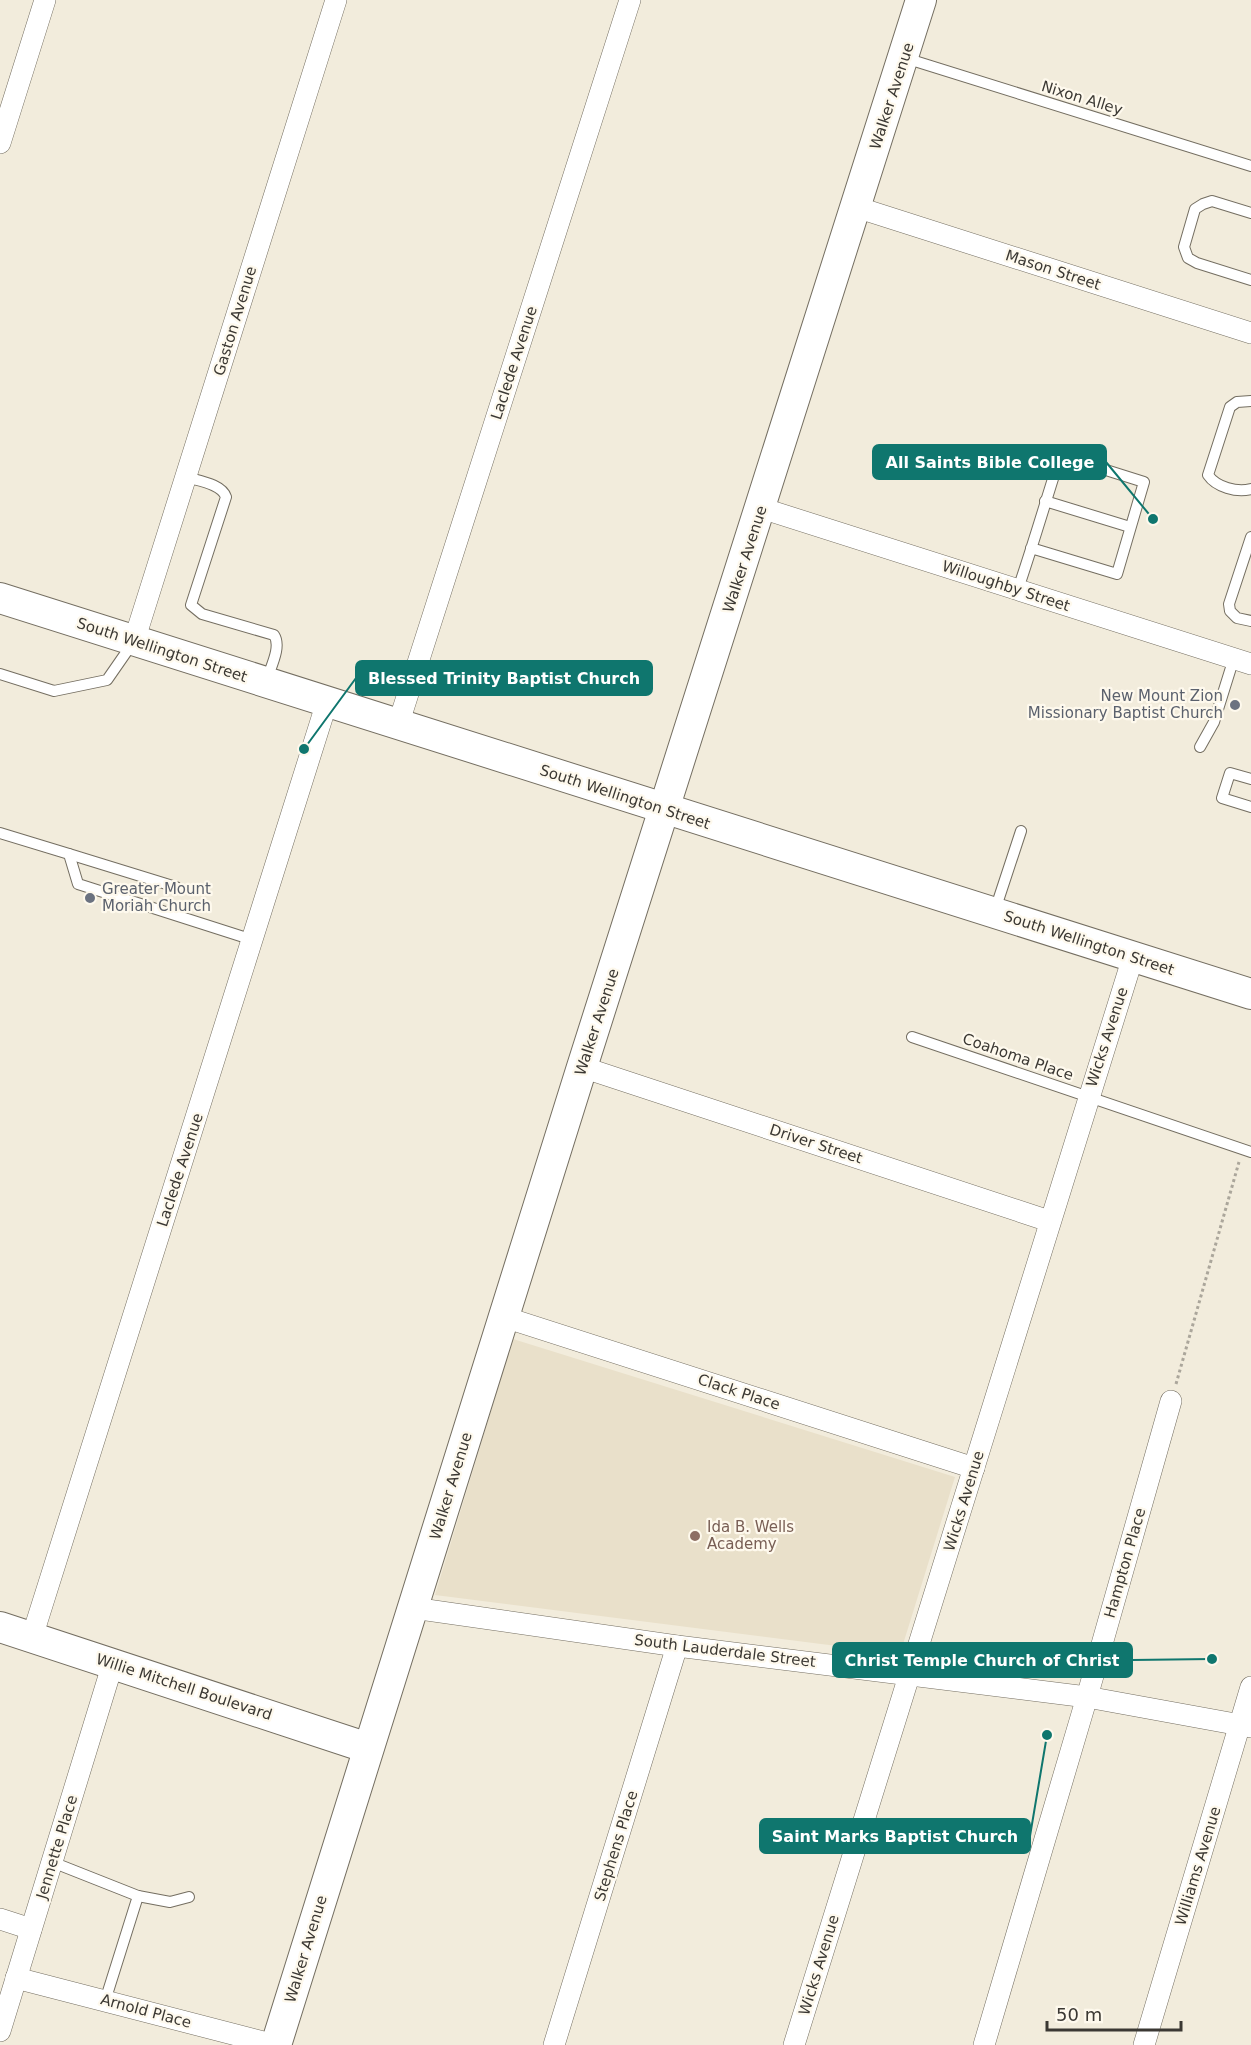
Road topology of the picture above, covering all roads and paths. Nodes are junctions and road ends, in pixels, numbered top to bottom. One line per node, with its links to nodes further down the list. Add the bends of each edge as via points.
1 (45, 0): 6 (street)
2 (336, 0): 13 (street, Gaston Avenue)
3 (630, 0): 28 (street, Laclede Avenue)
4 (921, 0): 5 (street, Walker Avenue)
5 (904, 58): 7 (lane, Nixon Alley); 8 (street, Walker Avenue)
6 (0, 143)
7 (1251, 166)
8 (856, 207): 11 (street, Mason Street); 16 (street, Walker Avenue)
9 (1251, 213): 10 (lane, via 1212,201 1203,204 1195,209 1184,247 1188,258 1197,263)
10 (1251, 280)
11 (1251, 333)
12 (1251, 401): 14 (lane, via 1230,407 1208,475 1213,482 1241,492)
13 (186, 477): 23 (street, Gaston Avenue); 26 (lane, via 220,488 226,497 191,606 202,614 274,634 277,647)
14 (1251, 489)
15 (1046, 501): 17 (lane); 17 (lane, via 1057,466 1063,459 1071,459 1144,482); 19 (lane)
16 (761, 508): 20 (street, Willoughby Street); 32 (street, Walker Avenue)
17 (1130, 527): 19 (lane, via 1117,574)
18 (1251, 537): 22 (lane, via 1229,604 1237,618)
19 (1031, 548): 20 (lane)
20 (1018, 589): 24 (street, Willoughby Street)
21 (0, 598): 23 (street, South Wellington Street)
22 (1251, 621)
23 (134, 641): 25 (lane, via 107,680 54,691); 26 (street, South Wellington Street)
24 (1242, 661): 29 (lane)
25 (0, 674)
26 (266, 683): 27 (street, South Wellington Street)
27 (327, 702): 28 (street, South Wellington Street); 38 (street, Laclede Avenue)
28 (398, 725): 32 (street, South Wellington Street)
29 (1200, 747)
30 (1251, 779): 31 (lane, via 1230,773 1222,798)
31 (1251, 807)
32 (666, 810): 37 (street, South Wellington Street); 42 (street, Walker Avenue)
33 (1021, 831): 37 (lane)
34 (0, 833): 35 (lane)
35 (69, 854): 36 (lane); 38 (lane, via 78,884)
36 (176, 887)
37 (994, 913): 39 (street, South Wellington Street)
38 (253, 940): 51 (street, Laclede Avenue)
39 (1133, 957): 40 (street, South Wellington Street); 43 (street, Wicks Avenue)
40 (1251, 994)
41 (912, 1037): 43 (lane, Coahoma Place)
42 (582, 1067): 45 (street, Driver Street); 46 (street, Walker Avenue)
43 (1088, 1097): 44 (lane, Coahoma Place); 45 (street, Wicks Avenue)
44 (1247, 1150): 47 (path)
45 (1049, 1221): 48 (street, Wicks Avenue)
46 (504, 1317): 48 (street, Clack Place); 49 (street, Walker Avenue)
47 (1171, 1401): 56 (street, Hampton Place)
48 (974, 1468): 54 (street, Wicks Avenue)
49 (413, 1608): 52 (street, South Lauderdale Street); 58 (street, Walker Avenue)
50 (0, 1628): 51 (street, Willie Mitchell Boulevard)
51 (32, 1637): 53 (street, Willie Mitchell Boulevard)
52 (677, 1646): 54 (street, South Lauderdale Street); 68 (street, Stephens Place)
53 (113, 1663): 58 (street, Willie Mitchell Boulevard); 59 (street, Jennette Place)
54 (910, 1674): 56 (street, South Lauderdale Street); 69 (street, Wicks Avenue)
55 (1251, 1687): 57 (street, Williams Avenue)
56 (1087, 1697): 57 (street, South Lauderdale Street); 70 (street, Hampton Place)
57 (1246, 1727): 71 (street, Williams Avenue)
58 (368, 1748): 67 (street, Walker Avenue)
59 (52, 1863): 60 (lane); 63 (street, Jennette Place)
60 (138, 1896): 61 (lane, via 170,1902); 65 (lane)
61 (189, 1897)
62 (0, 1919): 63 (street)
63 (32, 1929): 64 (street, Jennette Place)
64 (16, 1978): 65 (street, Arnold Place); 66 (street, Jennette Place)
65 (105, 2001): 67 (street, Arnold Place)
66 (0, 2031)
67 (275, 2045)
68 (554, 2045)
69 (794, 2045)
70 (984, 2045)
71 (1144, 2045)

